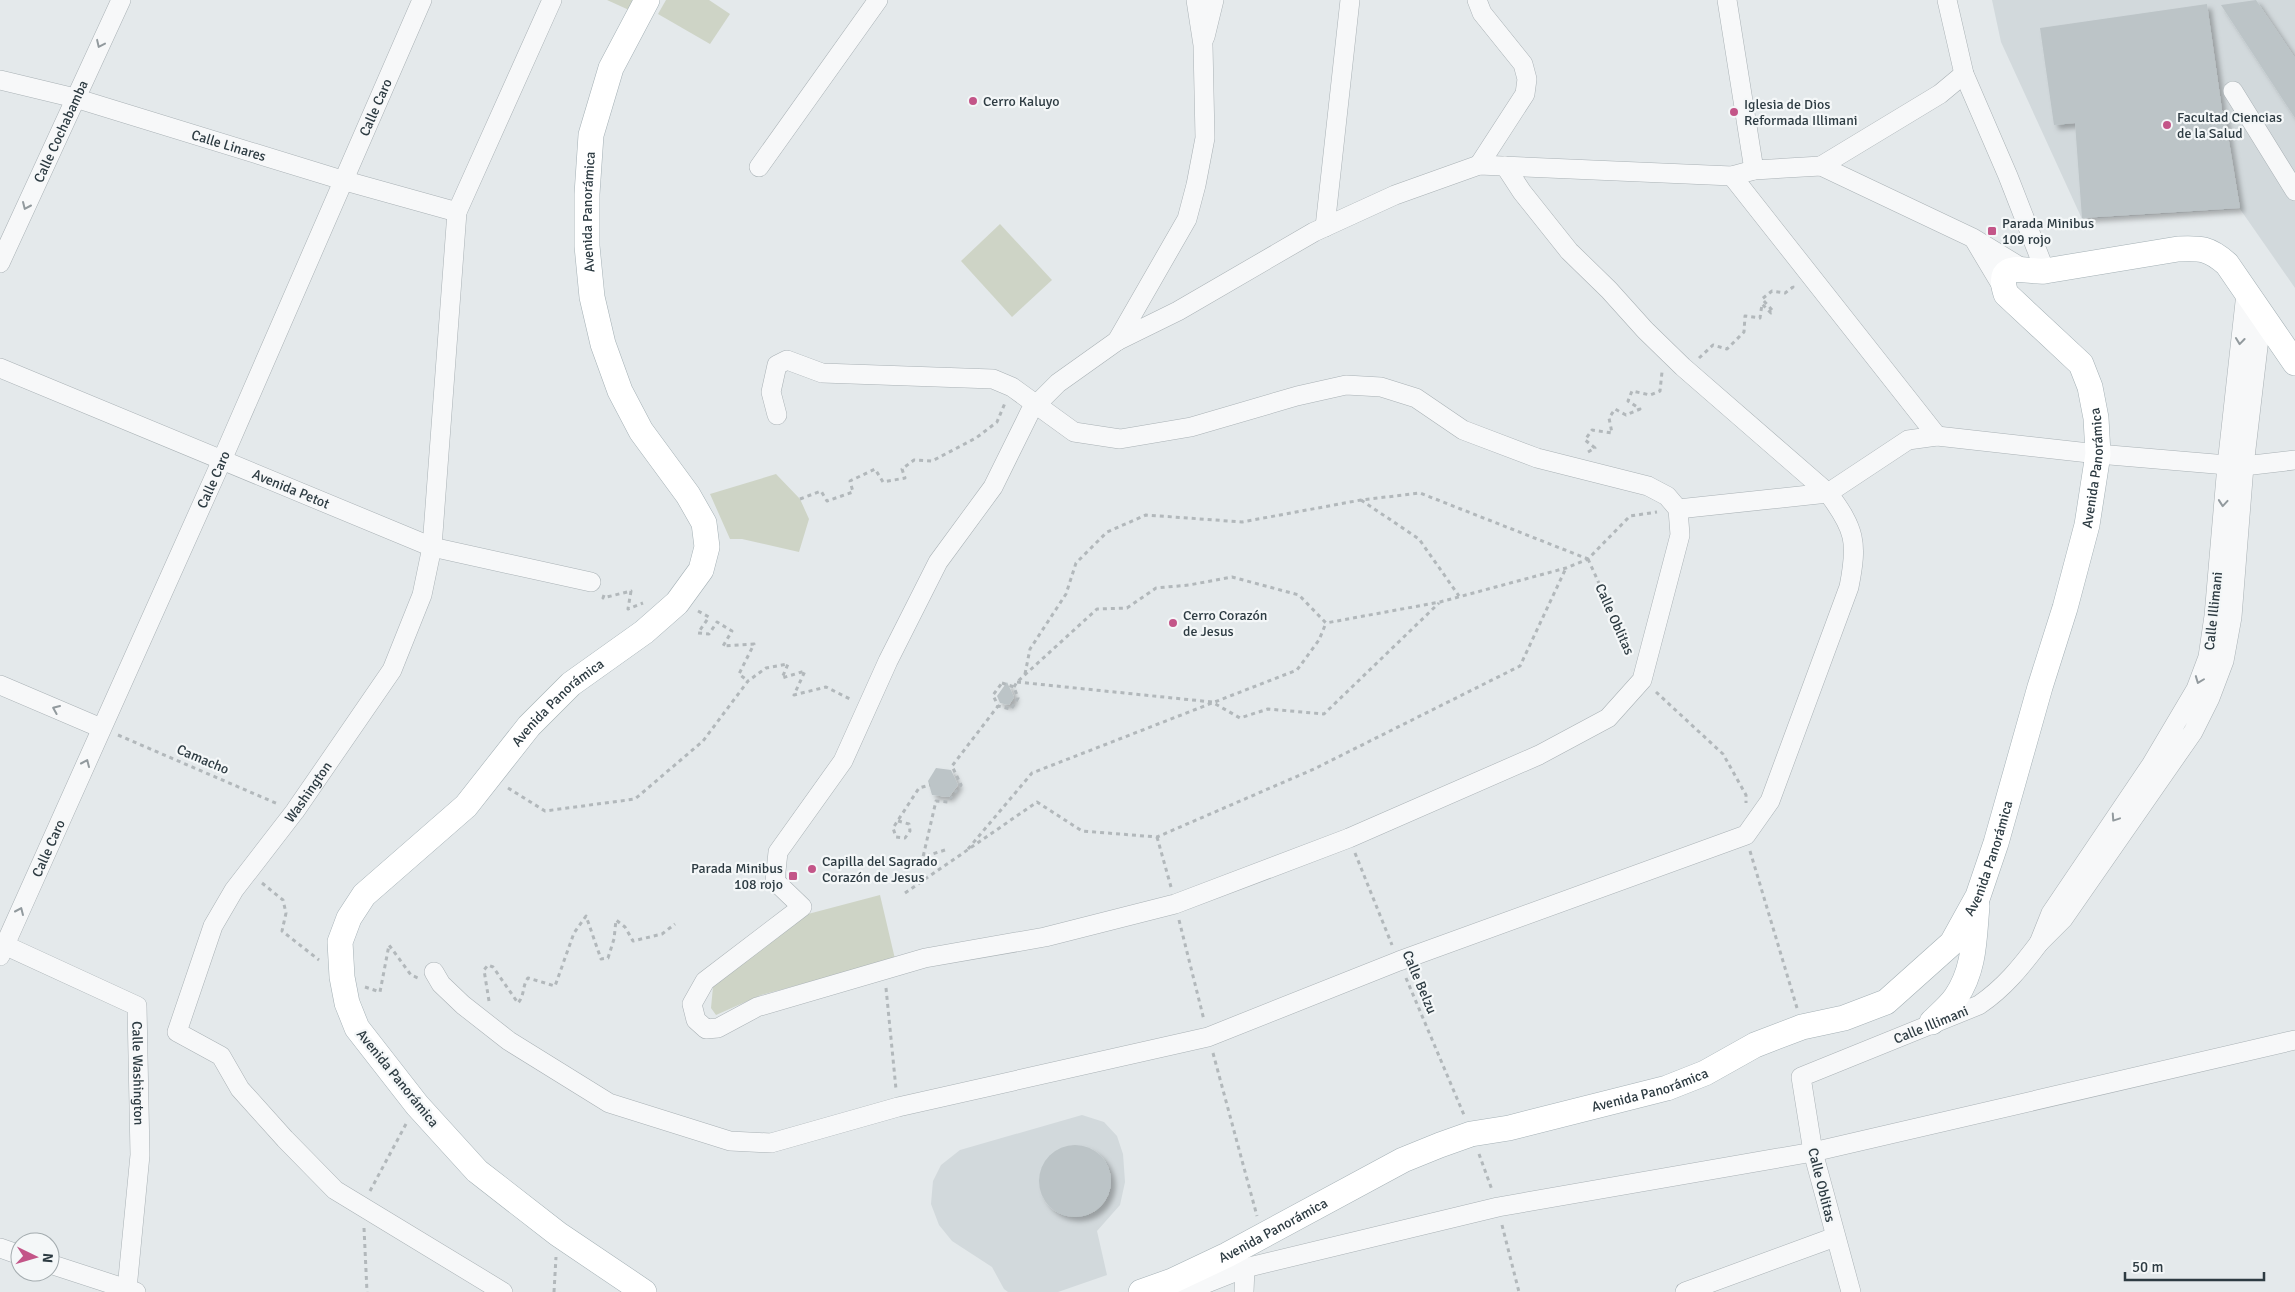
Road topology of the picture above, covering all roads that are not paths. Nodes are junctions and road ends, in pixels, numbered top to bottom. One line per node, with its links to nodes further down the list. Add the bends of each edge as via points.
1 (121, 0): 16 (street, Calle Cochabamba, one-way to 16)
2 (422, 0): 23 (street, Calle Caro)
3 (552, 0): 25 (street, Washington)
4 (646, 0): 61 (main road, Avenida Panorámica, via 611,68 591,135 587,246 592,297 603,344 620,391 641,432 688,495 704,523 707,547 701,570 677,603 644,632 571,684 528,726 466,806 364,895 349,918 340,942 347,1003 357,1028 417,1104 477,1171 558,1234)
5 (878, 0): 20 (street)
6 (1196, 0): 12 (street)
7 (1214, 0): 12 (street)
8 (1350, 0): 26 (street)
9 (1476, 0): 17 (street, via 1482,13 1523,64 1527,79 1525,94)
10 (1727, 0): 21 (street)
11 (1947, 0): 13 (street)
12 (1203, 45): 33 (street, via 1205,138 1189,211)
13 (1964, 74): 19 (street, via 1940,94); 29 (street, via 2001,160)
14 (0, 80): 16 (street, Calle Linares)
15 (2233, 90): 24 (street)
16 (74, 98): 23 (street, Calle Linares); 28 (street, Calle Cochabamba, one-way to 28)
17 (1479, 165): 18 (street); 26 (street, via 1395,195)
18 (1505, 166): 22 (street); 43 (street, via 1569,251 1644,330)
19 (1822, 166): 21 (street); 27 (street)
20 (759, 167)
21 (1754, 170): 22 (street)
22 (1732, 176): 38 (street)
23 (342, 180): 25 (street, Calle Linares); 40 (street, Calle Caro)
24 (2295, 191)
25 (457, 212): 45 (street, Washington)
26 (1325, 227): 33 (street, via 1178,311)
27 (1973, 238): 29 (street); 31 (street)
28 (0, 263)
29 (2034, 270): 30 (main road, via 2200,248 2212,252 2226,264); 31 (main road, via 2012,269 2004,276)
30 (2246, 292): 32 (main road); 42 (street, Calle Illimani, one-way to 42)
31 (2006, 294): 39 (main road, Avenida Panorámica, via 2081,364 2090,386)
32 (2262, 313): 34 (main road); 42 (street, Calle Illimani)
33 (1117, 341): 36 (street, via 1058,383)
34 (2295, 363)
35 (0, 368): 40 (street, Avenida Petot)
36 (1036, 405): 37 (street, via 993,378 822,373 787,360 777,365 771,392); 44 (street, via 1074,432 1120,439 1191,427 1346,385 1381,387 1416,398 1463,430 1537,458 1648,486 1667,496); 44 (street, via 993,487 938,562 842,761 778,852 775,882 802,907 705,981 692,1004 696,1020 706,1029 718,1028 757,1007 926,958 1045,937 1176,904 1349,838 1539,755 1608,718 1642,680 1680,535)
37 (777, 415)
38 (1937, 436): 39 (street); 43 (street, via 1908,440)
39 (2098, 454): 42 (street); 49 (main road, Avenida Panorámica, via 2087,525 2066,608)
40 (222, 460): 45 (street, Avenida Petot); 48 (street, Calle Caro)
41 (2295, 460): 42 (street)
42 (2236, 465): 52 (street, Calle Illimani, via 2208,657 2196,689 2151,765 2051,913 2039,943 2016,975 1978,1005)
43 (1828, 493): 44 (street); 51 (street, via 1854,537 1850,587 1770,801 1746,835 1399,961 1208,1037 898,1107 771,1143 730,1141 609,1103 509,1041 448,991)
44 (1678, 509)
45 (432, 547): 46 (street, Avenida Petot); 60 (street, Washington, via 422,595 392,670 295,811 234,890 213,926 177,1032 221,1056 240,1089 335,1190)
46 (592, 582)
47 (0, 685): 48 (street, one-way to 47)
48 (101, 728): 50 (street, Calle Caro, one-way to 48)
49 (1963, 944): 52 (main road, Avenida Panorámica, via 1972,964 1967,977 1956,998); 62 (main road, Avenida Panorámica, via 1886,1002 1755,1045 1705,1073 1667,1088 1509,1128 1471,1134 1402,1160 1263,1236 1172,1281)
50 (2, 948): 59 (street, Calle Washington, via 137,1006 140,1155)
51 (436, 974)
52 (1932, 1022): 54 (street, Calle Illimani)
53 (2295, 1040): 55 (street)
54 (1801, 1077): 55 (street, Calle Oblitas)
55 (1813, 1152): 56 (street, Calle Oblitas); 58 (street, via 1498,1207)
56 (1835, 1236): 65 (street); 66 (street, Calle Oblitas)
57 (60, 1267): 59 (street)
58 (1245, 1268): 63 (street); 64 (street)
59 (131, 1290)
60 (503, 1292)
61 (644, 1292)
62 (1141, 1292)
63 (1184, 1292)
64 (1244, 1292)
65 (1684, 1292)
66 (1851, 1292)

